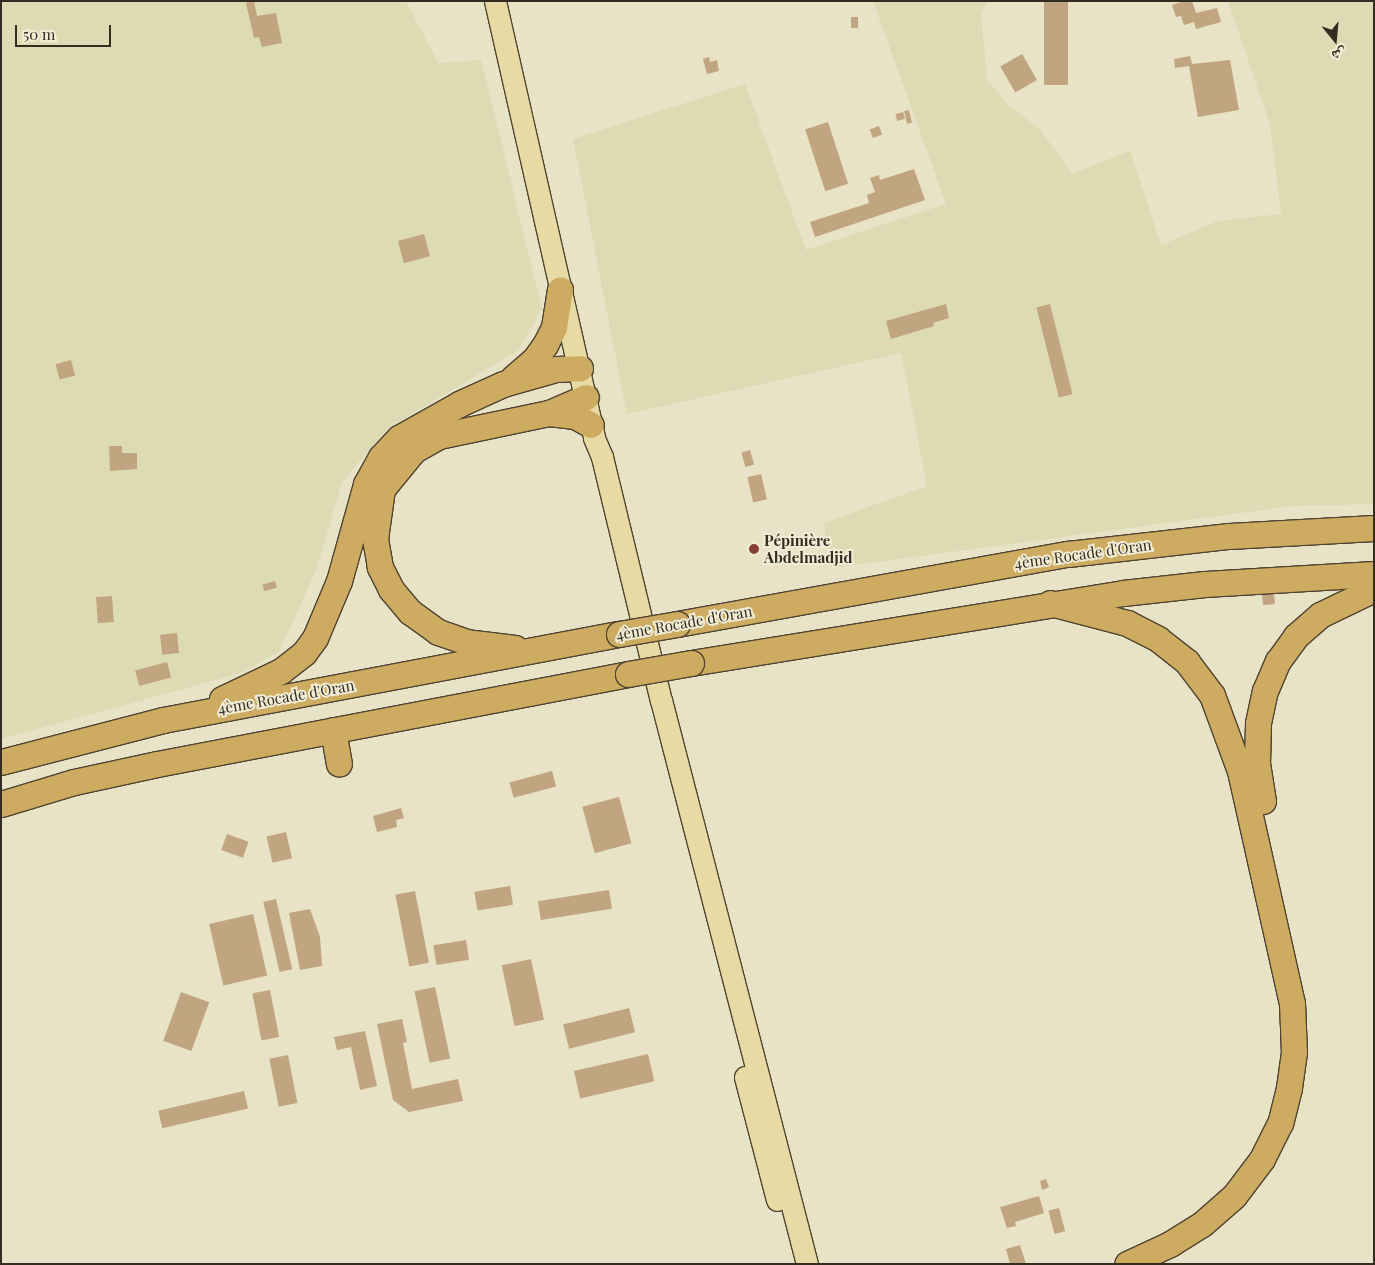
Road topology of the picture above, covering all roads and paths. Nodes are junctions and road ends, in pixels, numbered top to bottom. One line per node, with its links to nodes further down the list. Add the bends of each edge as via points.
1 (495, 1): 2 (main road)
2 (560, 289): 3 (main road); 4 (highway, via 554,327 546,345 520,374)
3 (580, 368): 4 (highway, via 556,369); 5 (main road)
4 (503, 384): 13 (highway, via 412,429 381,456 366,484 327,614 304,653 281,671 253,686)
5 (586, 397): 6 (highway); 7 (main road)
6 (549, 413): 7 (highway, via 575,416); 12 (highway, via 453,431 414,450 382,489 374,539 380,567 391,589 410,612 438,632 467,642)
7 (593, 432): 18 (main road, via 593,467 645,693); 19 (main road)
8 (1374, 528): 12 (highway, 4ème Rocade d'Oran, bridge, via 1229,536 1068,554 619,634)
9 (1374, 574): 11 (highway, via 1205,584)
10 (1374, 589): 21 (highway, via 1330,608 1296,636 1271,675 1258,723 1259,783 1306,1002 1306,1067 1296,1119 1271,1172 1247,1204 1207,1238)
11 (1050, 603): 14 (highway, bridge, via 628,674); 20 (highway, via 1127,623 1150,634 1187,662 1212,695 1240,771 1292,1004 1294,1052 1289,1088 1280,1123 1262,1158 1234,1196 1202,1224 1170,1244)
12 (542, 651): 13 (highway, 4ème Rocade d'Oran)
13 (163, 720): 15 (highway, 4ème Rocade d'Oran)
14 (333, 730): 16 (highway); 17 (highway, via 74,782)
15 (1, 762)
16 (339, 763)
17 (1, 804)
18 (793, 1264)
19 (808, 1264)
20 (1127, 1264)
21 (1162, 1264)

